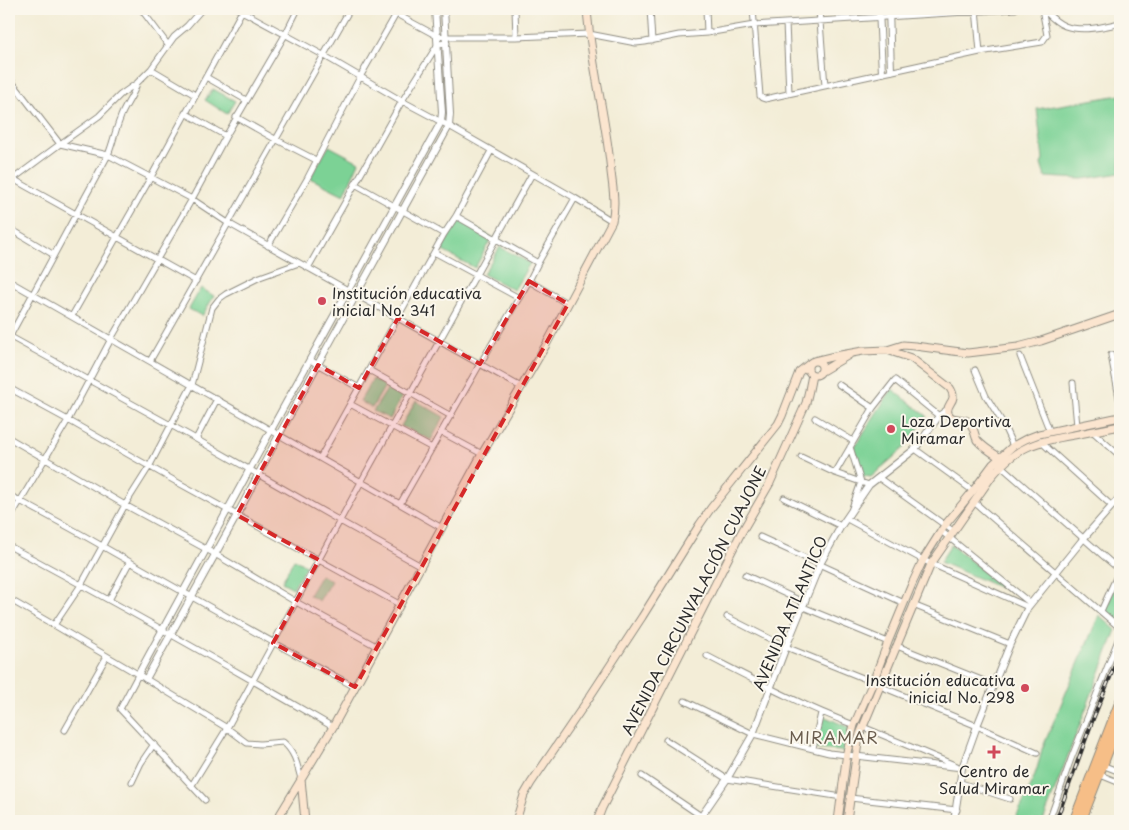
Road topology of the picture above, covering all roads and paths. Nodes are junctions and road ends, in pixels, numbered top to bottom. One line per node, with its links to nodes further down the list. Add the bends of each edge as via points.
1 (141, 9): 35 (street)
2 (202, 9): 35 (street)
3 (241, 9): 29 (street); 41 (street)
4 (298, 9): 29 (street)
5 (350, 9): 37 (street)
6 (387, 9): 20 (street)
7 (435, 9): 30 (street)
8 (444, 9): 32 (street)
9 (515, 9): 31 (street)
10 (587, 9): 28 (main road)
11 (650, 9): 33 (street)
12 (706, 9): 27 (street)
13 (753, 9): 26 (street)
14 (820, 9): 23 (street)
15 (879, 9): 22 (street)
16 (889, 9): 21 (street)
17 (1015, 9): 19 (street)
18 (1042, 9): 24 (street, via 1054,20 1072,28 1104,28); 36 (street, via 1047,35 1042,42)
19 (976, 10): 21 (street); 36 (street)
20 (398, 11): 30 (street); 42 (street)
21 (890, 16): 22 (street); 39 (street)
22 (880, 17): 23 (street); 40 (street)
23 (820, 20): 25 (street); 45 (street)
24 (1120, 22)
25 (786, 23): 26 (street); 46 (street)
26 (754, 25): 27 (street); 46 (street, via 760,96 765,99)
27 (707, 33): 33 (street)
28 (589, 34): 31 (street); 33 (street, via 636,43); 70 (main road, via 610,154 615,209)
29 (285, 35): 37 (street); 48 (street)
30 (437, 36): 32 (street); 34 (street)
31 (516, 37): 32 (street)
32 (447, 40): 34 (street); 53 (street)
33 (652, 41)
34 (438, 44): 49 (street); 52 (street)
35 (168, 45): 38 (street)
36 (980, 52): 39 (street)
37 (323, 55): 42 (street); 55 (street)
38 (151, 69): 44 (street); 47 (street)
39 (891, 71): 40 (street)
40 (882, 73): 45 (street)
41 (206, 76): 47 (street); 48 (street)
42 (360, 77): 49 (street); 59 (street)
43 (9, 78): 56 (street)
44 (138, 82): 56 (street); 58 (street, via 119,120)
45 (825, 86): 46 (street)
46 (790, 93)
47 (195, 95): 50 (street)
48 (246, 100): 51 (street)
49 (402, 101): 52 (street); 63 (street)
50 (185, 114): 54 (street); 61 (street)
51 (236, 117): 54 (street); 55 (street)
52 (441, 122): 53 (street); 66 (street)
53 (449, 126): 57 (street); 67 (street)
54 (226, 136): 65 (street)
55 (275, 139): 59 (street); 71 (street)
56 (60, 144): 58 (street); 62 (street)
57 (491, 151): 60 (street); 69 (street)
58 (108, 155): 61 (street); 68 (street)
59 (316, 160): 76 (street)
60 (532, 174): 64 (street); 75 (street)
61 (151, 177): 65 (street); 74 (street)
62 (11, 181): 68 (street)
63 (355, 184): 66 (street); 82 (street)
64 (575, 198): 70 (street); 80 (street)
65 (192, 199): 71 (street); 79 (street)
66 (395, 206): 67 (street); 87 (street)
67 (403, 211): 73 (street); 89 (street)
68 (76, 214): 74 (street); 78 (street)
69 (456, 216): 73 (street); 75 (street)
70 (612, 221): 91 (main road)
71 (228, 223): 76 (street); 85 (street)
72 (9, 228): 78 (street)
73 (444, 234): 77 (street)
74 (116, 237): 79 (street); 93 (street)
75 (496, 239): 80 (street); 83 (street)
76 (268, 246): 81 (street)
77 (434, 252): 83 (street); 94 (street)
78 (54, 254): 88 (street)
79 (156, 259): 85 (street); 96 (street)
80 (538, 262): 86 (street)
81 (300, 263): 82 (street); 115 (street, via 260,277 219,299 212,308)
82 (308, 268): 87 (street)
83 (476, 275): 90 (street); 97 (street)
84 (9, 281): 88 (street)
85 (196, 281): 103 (street)
86 (529, 281): 90 (street); 91 (street)
87 (348, 291): 89 (street); 102 (street)
88 (32, 295): 93 (street); 95 (street)
89 (356, 295): 94 (street); 106 (street)
90 (519, 298): 105 (street)
91 (568, 304): 116 (main road)
92 (1120, 314): 98 (main road, AVENIDA CIRCUNVALACIÓN CUAJONE, via 1018,347 968,353 903,345)
93 (72, 316): 96 (street)
94 (398, 318): 97 (street); 107 (street)
95 (9, 337): 112 (street)
96 (111, 339): 103 (street); 112 (street)
97 (439, 341): 105 (street); 120 (street)
98 (886, 350): 99 (main road, AVENIDA CIRCUNVALACIÓN CUAJONE); 125 (main road, via 911,358 950,388 953,398)
99 (854, 353): 104 (main road, AVENIDA CIRCUNVALACIÓN CUAJONE); 109 (main road, AVENIDA CIRCUNVALACIÓN CUAJONE)
100 (1111, 355): 122 (street)
101 (1020, 356): 138 (street)
102 (310, 360): 106 (street); 135 (street)
103 (150, 361): 115 (street)
104 (811, 363): 109 (main road, via 819,362); 110 (main road, via 808,368); 111 (main road, via 799,372)
105 (480, 364): 116 (street); 126 (street)
106 (318, 365): 118 (street); 139 (street)
107 (369, 370): 118 (street); 120 (street)
108 (974, 370): 144 (street)
109 (821, 372): 110 (main road, via 816,376); 119 (main road, AVENIDA CIRCUNVALACIÓN CUAJONE)
110 (810, 374): 111 (main road); 119 (main road, AVENIDA CIRCUNVALACIÓN CUAJONE)
111 (796, 379): 266 (main road, via 778,424 700,524 524,794)
112 (89, 380): 130 (street); 131 (street)
113 (1073, 383): 133 (street)
114 (838, 384): 124 (street)
115 (192, 385): 121 (street); 131 (street)
116 (521, 387): 148 (main road)
117 (9, 388): 130 (street)
118 (359, 388): 123 (street)
119 (809, 390): 267 (main road, AVENIDA CIRCUNVALACIÓN CUAJONE, via 770,483 740,535)
120 (410, 393): 126 (street); 132 (street)
121 (217, 400): 135 (street); 141 (street)
122 (1120, 403)
123 (350, 404): 132 (street); 152 (street)
124 (874, 408): 127 (street, via 895,380); 142 (street)
125 (948, 410): 127 (street, AVENIDA ATLANTICO); 151 (main road, via 950,417 970,422 977,439)
126 (451, 416): 137 (street)
127 (939, 416): 147 (street, AVENIDA ATLANTICO)
128 (1120, 417): 133 (main road)
129 (815, 418): 142 (street)
130 (68, 420): 153 (street); 155 (street)
131 (171, 426): 141 (street); 155 (street)
132 (392, 426): 146 (street); 160 (street)
133 (1077, 426): 138 (main road)
134 (1120, 426): 136 (main road)
135 (271, 430): 139 (street); 156 (street)
136 (1092, 431): 143 (main road); 149 (street)
137 (441, 432): 146 (street); 148 (street)
138 (1050, 432): 144 (main road, via 1032,436)
139 (279, 435): 152 (street); 158 (street)
140 (9, 438): 153 (street)
141 (196, 439): 156 (street)
142 (854, 441): 145 (street)
143 (1040, 441): 154 (main road, via 1021,450); 171 (street)
144 (1013, 446): 151 (main road)
145 (850, 447): 157 (street); 161 (street)
146 (432, 448): 169 (street)
147 (915, 449): 159 (street, AVENIDA ATLANTICO); 163 (street)
148 (482, 454): 178 (main road)
149 (1120, 456)
150 (801, 457): 157 (street)
151 (999, 457): 163 (main road)
152 (320, 458): 160 (street)
153 (45, 459): 167 (street); 170 (street)
154 (1001, 466): 168 (main road); 183 (street)
155 (148, 467): 170 (street); 172 (street)
156 (250, 469): 158 (street); 172 (street)
157 (835, 472): 161 (street)
158 (258, 474): 173 (street); 176 (street)
159 (878, 478): 162 (street, AVENIDA ATLANTICO); 179 (street)
160 (361, 482): 169 (street); 176 (street)
161 (861, 482): 162 (street); 174 (street)
162 (869, 485): 174 (street, AVENIDA ATLANTICO)
163 (973, 491): 179 (main road)
164 (9, 495): 167 (street)
165 (1120, 497): 171 (street)
166 (784, 498): 177 (street)
167 (20, 501): 175 (street); 185 (street)
168 (974, 502): 180 (main road); 194 (street)
169 (400, 504): 178 (street)
170 (125, 505): 185 (street); 186 (street)
171 (1112, 506): 183 (street)
172 (228, 510): 173 (street); 186 (street)
173 (236, 515): 187 (street); 188 (street)
174 (848, 518): 177 (street, AVENIDA ATLANTICO); 189 (street)
175 (9, 520)
176 (340, 521): 188 (street); 192 (street)
177 (841, 526): 191 (street, AVENIDA ATLANTICO)
178 (442, 528): 192 (main road)
179 (943, 528): 180 (street); 182 (street); 189 (main road)
180 (954, 531): 182 (main road)
181 (760, 537): 191 (street)
182 (949, 538): 189 (main road); 206 (street)
183 (1083, 539): 193 (street); 194 (street)
184 (9, 546): 196 (street)
185 (102, 546): 190 (street); 196 (street)
186 (207, 550): 187 (street); 197 (street)
187 (215, 554): 198 (street); 201 (street)
188 (319, 560): 201 (street); 203 (street)
189 (927, 562): 202 (main road); 205 (main road); 206 (street)
190 (129, 563): 197 (street); 200 (street)
191 (820, 564): 202 (street); 204 (street, AVENIDA ATLANTICO)
192 (421, 566): 203 (main road)
193 (1120, 569): 207 (street)
194 (1056, 572): 206 (street); 207 (street)
195 (745, 575): 204 (street)
196 (81, 585): 200 (street); 209 (street)
197 (183, 593): 198 (street); 211 (street)
198 (191, 597): 212 (street); 215 (street)
199 (9, 600): 209 (street)
200 (109, 600): 211 (street)
201 (296, 602): 215 (street); 217 (street)
202 (904, 603): 214 (main road)
203 (399, 604): 217 (main road)
204 (804, 605): 214 (street); 219 (street, AVENIDA ATLANTICO)
205 (913, 605): 216 (street); 218 (main road)
206 (1029, 605): 216 (street)
207 (1101, 611): 210 (street)
208 (728, 617): 219 (street)
209 (54, 625): 220 (street)
210 (1120, 628)
211 (163, 630): 212 (street); 222 (street)
212 (171, 635): 223 (street); 224 (street)
213 (1120, 635): 271 (street)
214 (888, 642): 225 (main road)
215 (273, 643): 224 (street); 228 (street)
216 (1010, 644): 226 (street)
217 (376, 646): 228 (main road)
218 (897, 646): 226 (street); 227 (main road)
219 (786, 647): 225 (street); 229 (street, AVENIDA ATLANTICO)
220 (107, 656): 222 (street); 239 (street)
221 (708, 656): 229 (street)
222 (138, 675): 223 (street); 242 (street, via 120,709)
223 (146, 679): 238 (street)
224 (252, 680): 236 (street); 238 (street)
225 (873, 682): 234 (main road)
226 (994, 685): 235 (street)
227 (880, 686): 235 (street); 237 (main road)
228 (355, 687): 236 (main road)
229 (770, 689): 232 (street); 240 (street, AVENIDA ATLANTICO)
230 (685, 701): 240 (street)
231 (1120, 702): 233 (highway)
232 (821, 713): 234 (street); 243 (street)
233 (1118, 723): 247 (highway)
234 (854, 725): 245 (main road)
235 (977, 726): 244 (street); 248 (street)
236 (333, 727): 252 (main road)
237 (863, 727): 246 (main road); 248 (street)
238 (227, 728): 252 (street, via 247,743 283,742 290,748); 257 (street)
239 (65, 730)
240 (753, 734): 243 (street); 253 (street, AVENIDA ATLANTICO)
241 (666, 740): 253 (street)
242 (154, 744): 254 (street); 257 (street)
243 (813, 748): 245 (street)
244 (1037, 753)
245 (847, 755): 246 (street); 258 (main road)
246 (856, 756): 248 (street); 258 (main road)
247 (1099, 764): 249 (street); 250 (highway)
248 (962, 768): 255 (street)
249 (1120, 772)
250 (1096, 773): 256 (street); 263 (highway)
251 (642, 776): 262 (street)
252 (301, 779): 264 (main road); 265 (main road)
253 (727, 780): 258 (street); 262 (street, AVENIDA ATLANTICO)
254 (132, 782)
255 (961, 783): 259 (street); 261 (street)
256 (1120, 783)
257 (192, 785): 260 (street)
258 (846, 797): 261 (street); 268 (main road); 269 (main road)
259 (1010, 799)
260 (205, 800)
261 (957, 810): 270 (street)
262 (699, 818)
263 (1078, 818): 272 (street)
264 (276, 821)
265 (305, 821)
266 (516, 821)
267 (597, 821)
268 (838, 821)
269 (847, 821)
270 (954, 821)
271 (1049, 821)
272 (1094, 821)

